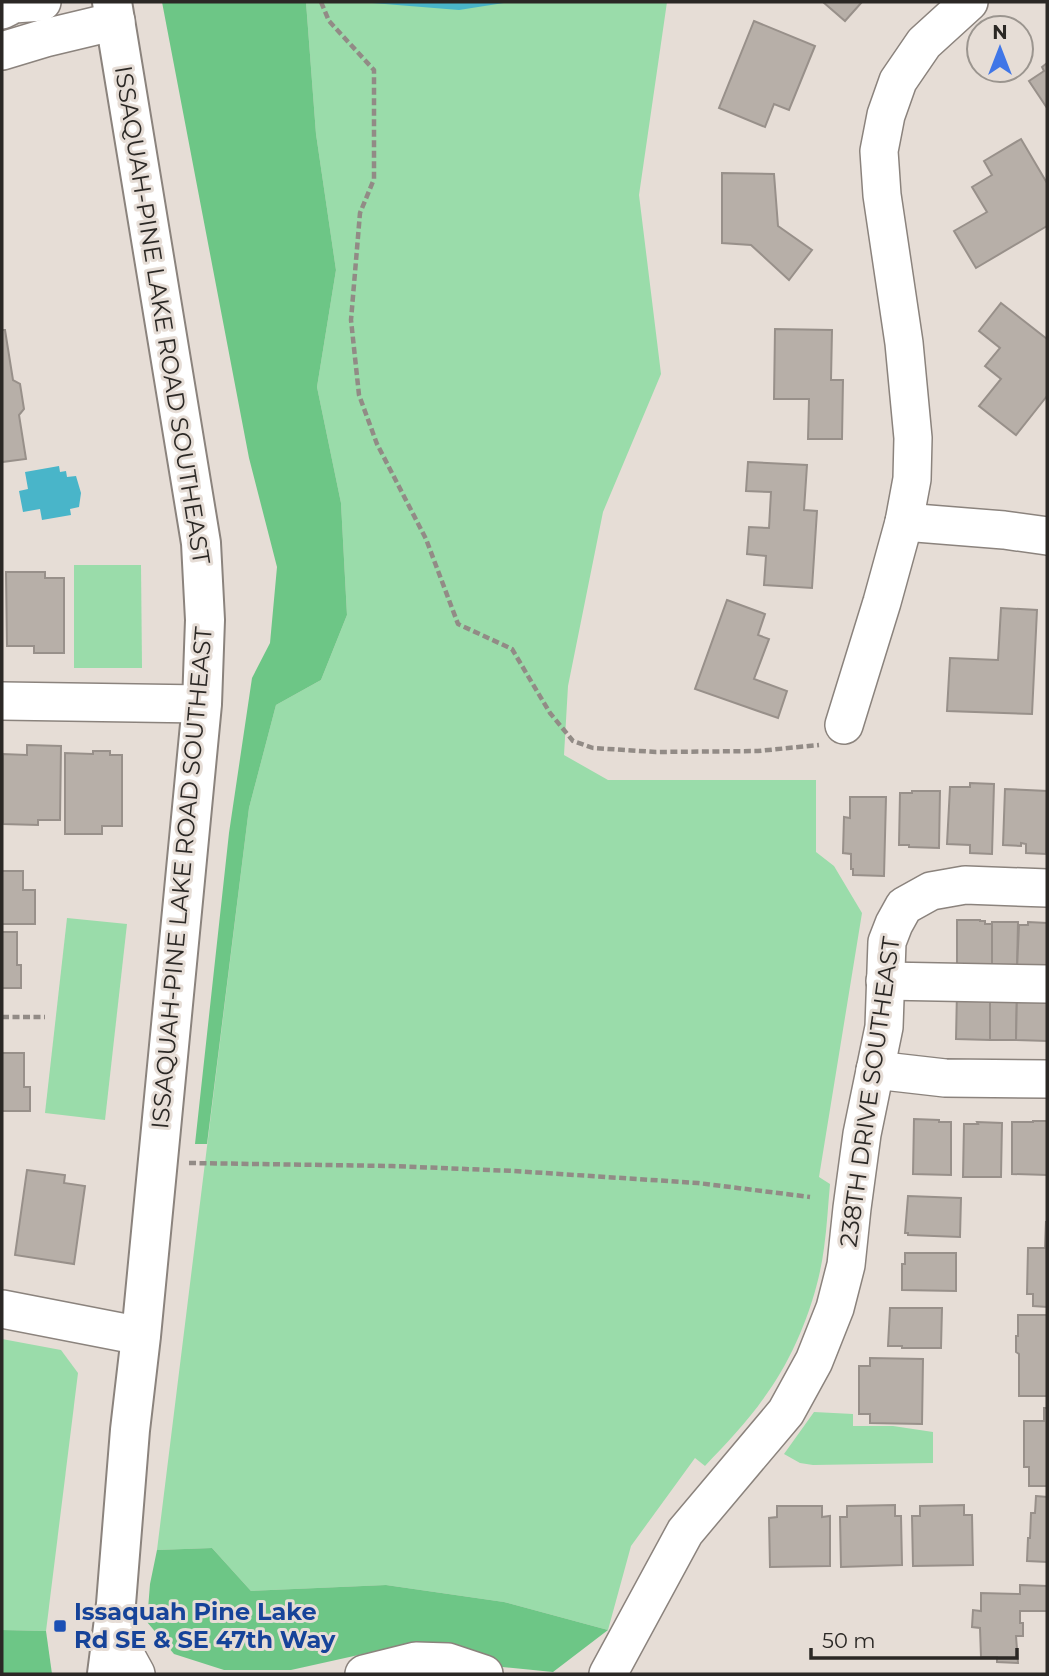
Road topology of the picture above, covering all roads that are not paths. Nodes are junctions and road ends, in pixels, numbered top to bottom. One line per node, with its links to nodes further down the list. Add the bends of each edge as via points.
1 (42, 2): 3 (street, via 14,4)
2 (969, 2): 6 (street, via 924,43 898,81 879,151 913,438)
3 (2, 10)
4 (114, 11): 5 (street); 9 (main road, ISSAQUAH-PINE LAKE ROAD SOUTHEAST, via 201,542 205,620)
5 (2, 51)
6 (904, 522): 7 (street); 10 (street)
7 (1047, 536)
8 (2, 701): 9 (street)
9 (202, 704): 17 (main road, ISSAQUAH-PINE LAKE ROAD SOUTHEAST)
10 (844, 725)
11 (1047, 888): 12 (street, 238TH DRIVE SOUTHEAST, via 965,886 931,891 905,906 894,924 887,942)
12 (885, 981): 13 (street); 14 (street, 238TH DRIVE SOUTHEAST, via 884,1027)
13 (1047, 985)
14 (875, 1070): 15 (street); 23 (street, 238TH DRIVE SOUTHEAST, via 846,1265 814,1361 786,1412 685,1532)
15 (1047, 1079)
16 (2, 1309): 17 (street)
17 (141, 1336): 18 (main road, ISSAQUAH-PINE LAKE ROAD SOUTHEAST)
18 (113, 1632): 19 (main road, ISSAQUAH-PINE LAKE ROAD SOUTHEAST); 20 (street)
19 (107, 1674)
20 (136, 1674)
21 (364, 1674): 22 (street, via 416,1661 448,1662)
22 (484, 1674)
23 (608, 1674)

